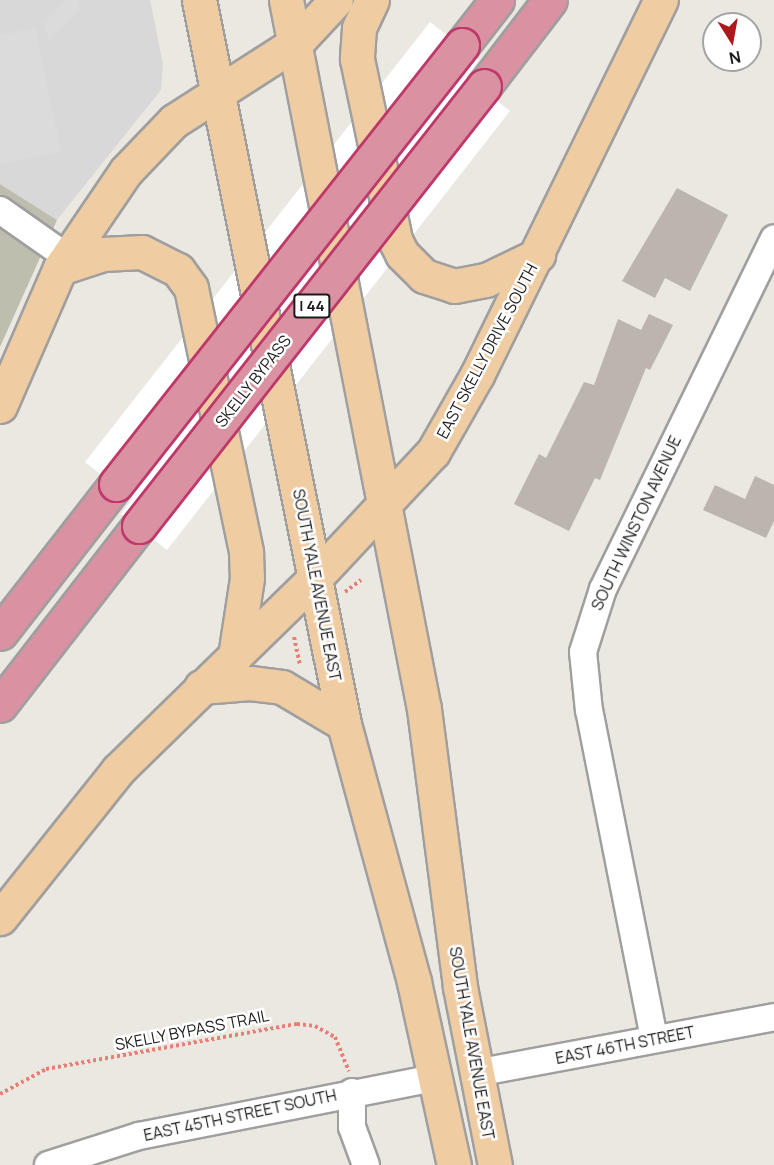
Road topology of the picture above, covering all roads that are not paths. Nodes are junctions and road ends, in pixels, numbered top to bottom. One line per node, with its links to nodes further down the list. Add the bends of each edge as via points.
1 (199, 0): 9 (main road, SOUTH YALE AVENUE EAST)
2 (286, 0): 8 (main road, SOUTH YALE AVENUE EAST)
3 (336, 0): 8 (main road)
4 (372, 0): 12 (main road, via 359,28 357,59 395,240 402,254 424,276 454,286 486,280)
5 (497, 0): 17 (highway, I 44, bridge)
6 (550, 0): 20 (highway, SKELLY BYPASS / I 44, bridge)
7 (662, 0): 12 (main road, EAST SKELLY DRIVE SOUTH)
8 (297, 42): 9 (main road); 15 (main road, SOUTH YALE AVENUE EAST)
9 (217, 93): 13 (main road, via 174,121 126,171); 16 (main road, SOUTH YALE AVENUE EAST)
10 (0, 210): 13 (street)
11 (774, 238): 24 (street, SOUTH WINSTON AVENUE, via 603,590 583,652 589,711)
12 (538, 255): 15 (main road, EAST SKELLY DRIVE SOUTH, via 455,418 433,452)
13 (63, 262): 14 (main road); 18 (main road, via 142,252 161,258 191,288 246,552 247,579)
14 (0, 406)
15 (385, 507): 16 (main road, EAST SKELLY DRIVE SOUTH); 25 (main road, SOUTH YALE AVENUE EAST, via 433,762 452,936)
16 (325, 588): 18 (main road, EAST SKELLY DRIVE SOUTH); 21 (main road, SOUTH YALE AVENUE EAST)
17 (0, 633)
18 (235, 656): 19 (main road, EAST SKELLY DRIVE SOUTH)
19 (201, 687): 21 (main road, via 250,682 282,687); 22 (main road, EAST SKELLY DRIVE SOUTH, via 118,770)
20 (0, 705)
21 (344, 724): 26 (main road, SOUTH YALE AVENUE EAST)
22 (0, 918)
23 (774, 1017): 24 (street, EAST 46TH STREET)
24 (654, 1038): 25 (street, EAST 46TH STREET)
25 (476, 1073): 26 (main road); 31 (main road, SOUTH YALE AVENUE EAST)
26 (435, 1078): 27 (street, EAST 45TH STREET SOUTH); 30 (main road, SOUTH YALE AVENUE EAST)
27 (352, 1092): 28 (street, EAST 45TH STREET SOUTH, via 98,1145); 29 (street, via 352,1127)
28 (48, 1165)
29 (366, 1165)
30 (454, 1165)
31 (495, 1165)

